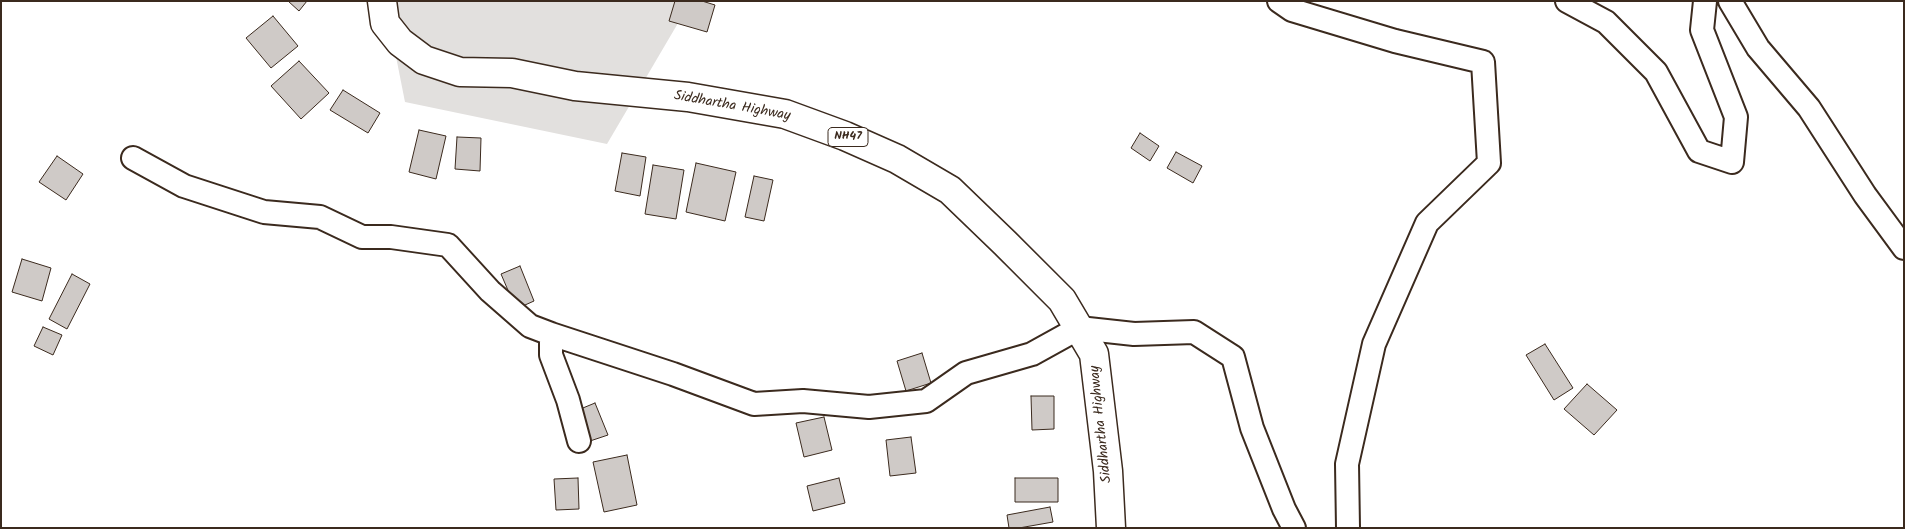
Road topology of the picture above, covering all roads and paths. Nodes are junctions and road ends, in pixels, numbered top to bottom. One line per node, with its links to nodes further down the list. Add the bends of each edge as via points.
1 (382, 1): 8 (highway, Siddhartha Highway / NH47, via 385,23 400,42 424,60 460,72 512,74 575,86 688,97 786,114 897,159 950,190 1062,300)
2 (1279, 1): 13 (street, via 1292,10 1395,41 1484,62 1489,163 1427,223 1374,344 1347,464)
3 (1567, 1): 4 (street, via 1606,22 1656,72 1699,151 1732,162 1736,117 1702,30)
4 (1705, 1)
5 (1730, 1): 7 (street, via 1758,48 1808,108)
6 (133, 158): 9 (street, via 184,186 264,212 320,217 362,236 448,245 490,291 530,326)
7 (1904, 248)
8 (1079, 328): 9 (street, via 1032,354 966,373 926,401 869,407 802,401 754,404); 11 (highway, Siddhartha Highway / NH47, via 1094,354 1108,471); 12 (street, via 1134,334 1194,332 1233,357 1252,428)
9 (551, 334): 10 (street, via 551,355)
10 (579, 441)
11 (1111, 528)
12 (1294, 528)
13 (1348, 528)

